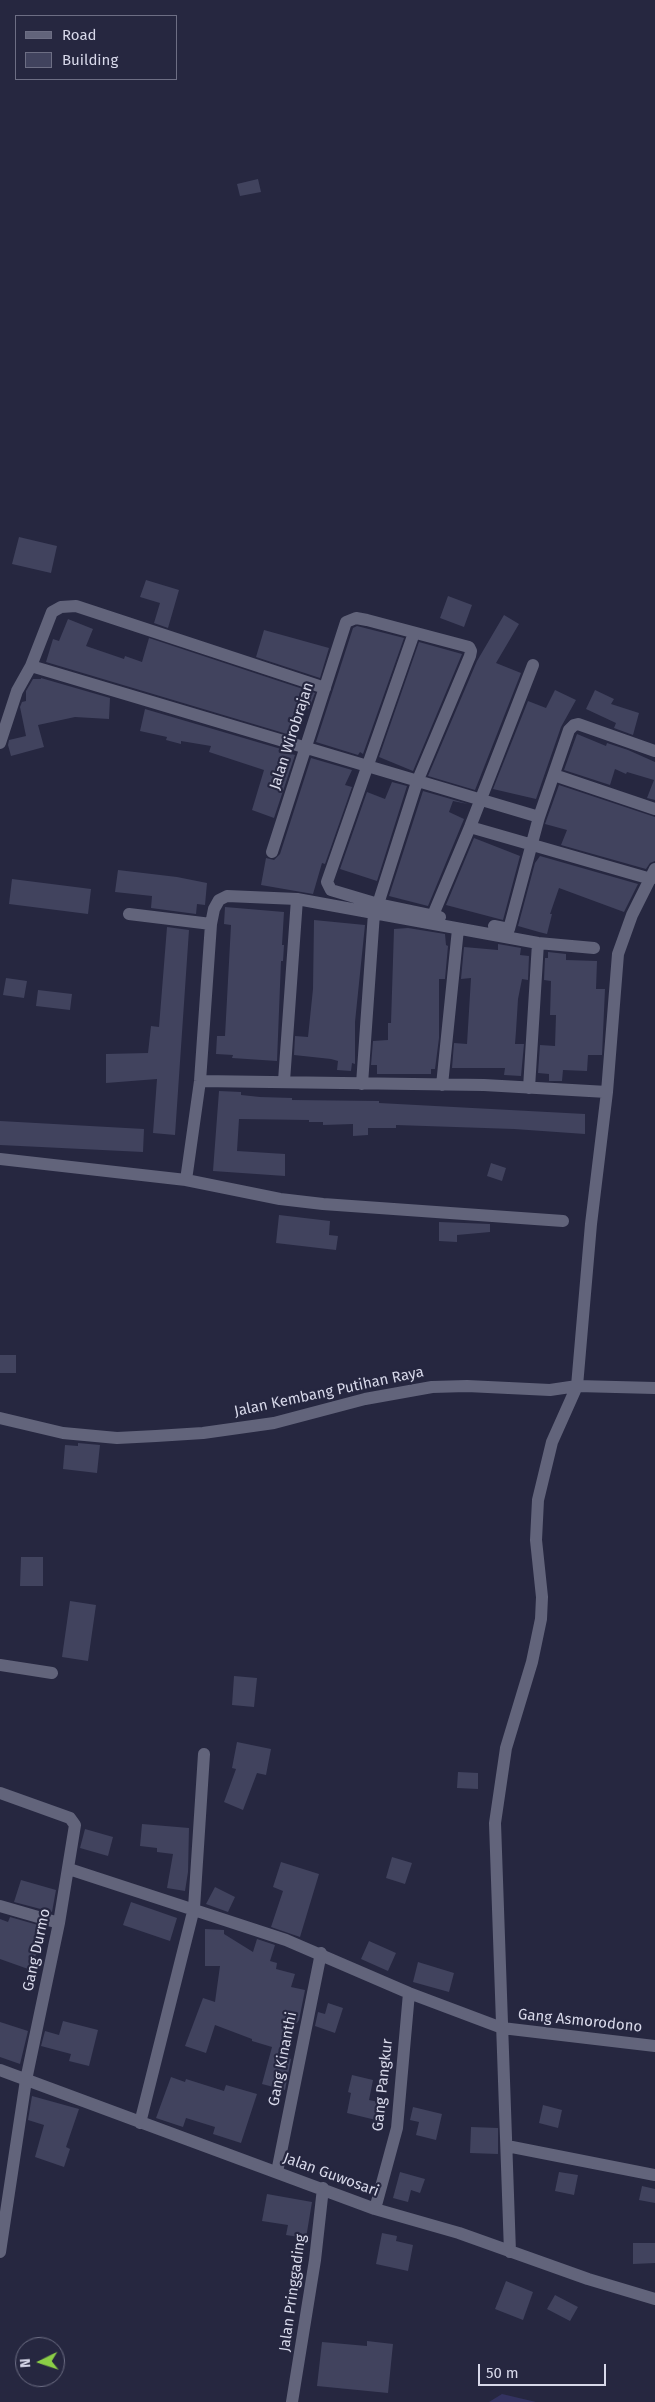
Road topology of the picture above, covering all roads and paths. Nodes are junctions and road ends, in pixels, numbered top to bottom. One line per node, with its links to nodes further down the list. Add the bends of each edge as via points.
1 (414, 633): 4 (street, Jalan Wirobrajan, via 356,618 346,622); 8 (street); 10 (street, via 469,647 472,651)
2 (533, 665): 11 (street)
3 (32, 666): 4 (street, via 52,612 61,607 76,606); 5 (street, via 17,691); 6 (street)
4 (324, 688): 6 (street, Jalan Wirobrajan)
5 (0, 743)
6 (305, 748): 8 (street); 16 (street, Jalan Wirobrajan)
7 (655, 751): 9 (street, via 578,724 569,730)
8 (367, 767): 10 (street); 19 (street, via 327,882 331,890)
9 (554, 775): 12 (street); 13 (street)
10 (417, 782): 11 (street); 19 (street)
11 (479, 800): 13 (street); 14 (street)
12 (655, 809)
13 (539, 817): 15 (street)
14 (470, 828): 15 (street); 21 (street)
15 (531, 844): 17 (street); 21 (street, via 509,929)
16 (272, 852)
17 (653, 874): 31 (street, via 632,915 618,954)
18 (297, 899): 19 (street); 22 (street, via 227,896 219,900); 27 (street)
19 (376, 909): 21 (street); 23 (street); 28 (street)
20 (129, 914): 22 (street)
21 (433, 916)
22 (211, 924): 26 (street)
23 (458, 929): 24 (street); 29 (street)
24 (538, 943): 25 (street); 30 (street)
25 (594, 948)
26 (200, 1080): 27 (street); 33 (street)
27 (284, 1081): 28 (street)
28 (362, 1084): 29 (street)
29 (442, 1085): 30 (street)
30 (529, 1088): 31 (street)
31 (607, 1092): 35 (street, via 591,1224)
32 (0, 1159): 33 (street)
33 (186, 1180): 34 (street, via 323,1204)
34 (564, 1221)
35 (577, 1386): 36 (street, Jalan Kembang Putihan Raya); 37 (street, Jalan Kembang Putihan Raya, via 550,1390 432,1387 274,1422 156,1436 117,1438 63,1432); 48 (street, via 552,1442 538,1500 536,1540 541,1619 532,1662 506,1748 495,1823)
36 (655, 1388)
37 (0, 1418)
38 (0, 1665): 39 (street)
39 (52, 1673)
40 (204, 1754): 44 (street)
41 (0, 1794): 42 (street, Gang Durmo, via 70,1818 75,1825)
42 (69, 1869): 44 (street, Gang Asmorodono); 45 (street, Gang Durmo)
43 (0, 1906): 45 (street)
44 (194, 1908): 46 (street, Gang Asmorodono); 52 (street)
45 (59, 1923): 51 (street, Gang Durmo)
46 (321, 1953): 47 (street, Gang Asmorodono); 54 (street, Gang Kinanthi)
47 (409, 1993): 48 (street, Gang Asmorodono); 57 (street, Gang Pangkur, via 397,2128)
48 (502, 2028): 49 (street, Gang Asmorodono); 53 (street)
49 (655, 2046)
50 (0, 2070): 51 (street, Jalan Guwosari)
51 (26, 2080): 52 (street, Jalan Guwosari); 58 (street, Gang Durmo)
52 (140, 2123): 54 (street, Jalan Guwosari)
53 (507, 2146): 55 (street); 59 (street)
54 (277, 2172): 56 (street, Jalan Guwosari)
55 (655, 2174)
56 (323, 2188): 57 (street, Jalan Guwosari); 61 (street, Jalan Pringgading)
57 (375, 2209): 59 (street, Jalan Guwosari, via 459,2233)
58 (0, 2252)
59 (510, 2252): 60 (street, Jalan Guwosari)
60 (655, 2299)
61 (292, 2402)

